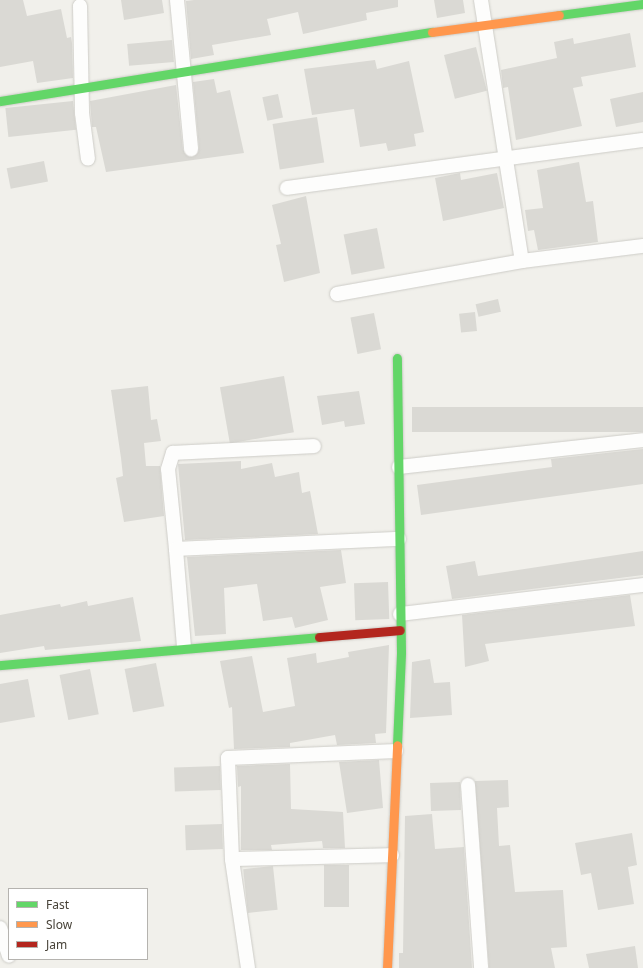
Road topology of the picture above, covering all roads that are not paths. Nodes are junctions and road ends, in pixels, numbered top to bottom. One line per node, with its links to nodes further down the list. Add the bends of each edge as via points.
1 (177, 0): 6 (street)
2 (481, 0): 5 (street)
3 (643, 4): 5 (street)
4 (80, 6): 7 (street)
5 (484, 24): 6 (street); 11 (street)
6 (185, 74): 7 (street); 10 (street)
7 (83, 90): 8 (street); 12 (street)
8 (0, 100)
9 (643, 140): 11 (street)
10 (191, 149)
11 (505, 158): 13 (street); 15 (street)
12 (88, 159)
13 (287, 188)
14 (643, 246): 15 (street)
15 (522, 261): 16 (street)
16 (337, 294)
17 (398, 358): 20 (street)
18 (643, 440): 20 (street)
19 (314, 446): 22 (street, via 173,453 168,469)
20 (399, 466): 21 (street)
21 (399, 539): 22 (street); 24 (street)
22 (176, 549): 26 (street)
23 (643, 586): 24 (street)
24 (400, 614): 25 (street)
25 (400, 630): 26 (street); 28 (street)
26 (184, 647): 27 (street)
27 (0, 665)
28 (396, 751): 30 (street); 31 (street, via 228,758)
29 (468, 785): 36 (street)
30 (392, 855): 31 (street); 35 (street)
31 (232, 859): 34 (street)
32 (0, 928): 33 (street)
33 (8, 953)
34 (248, 968)
35 (387, 968)
36 (481, 968)

